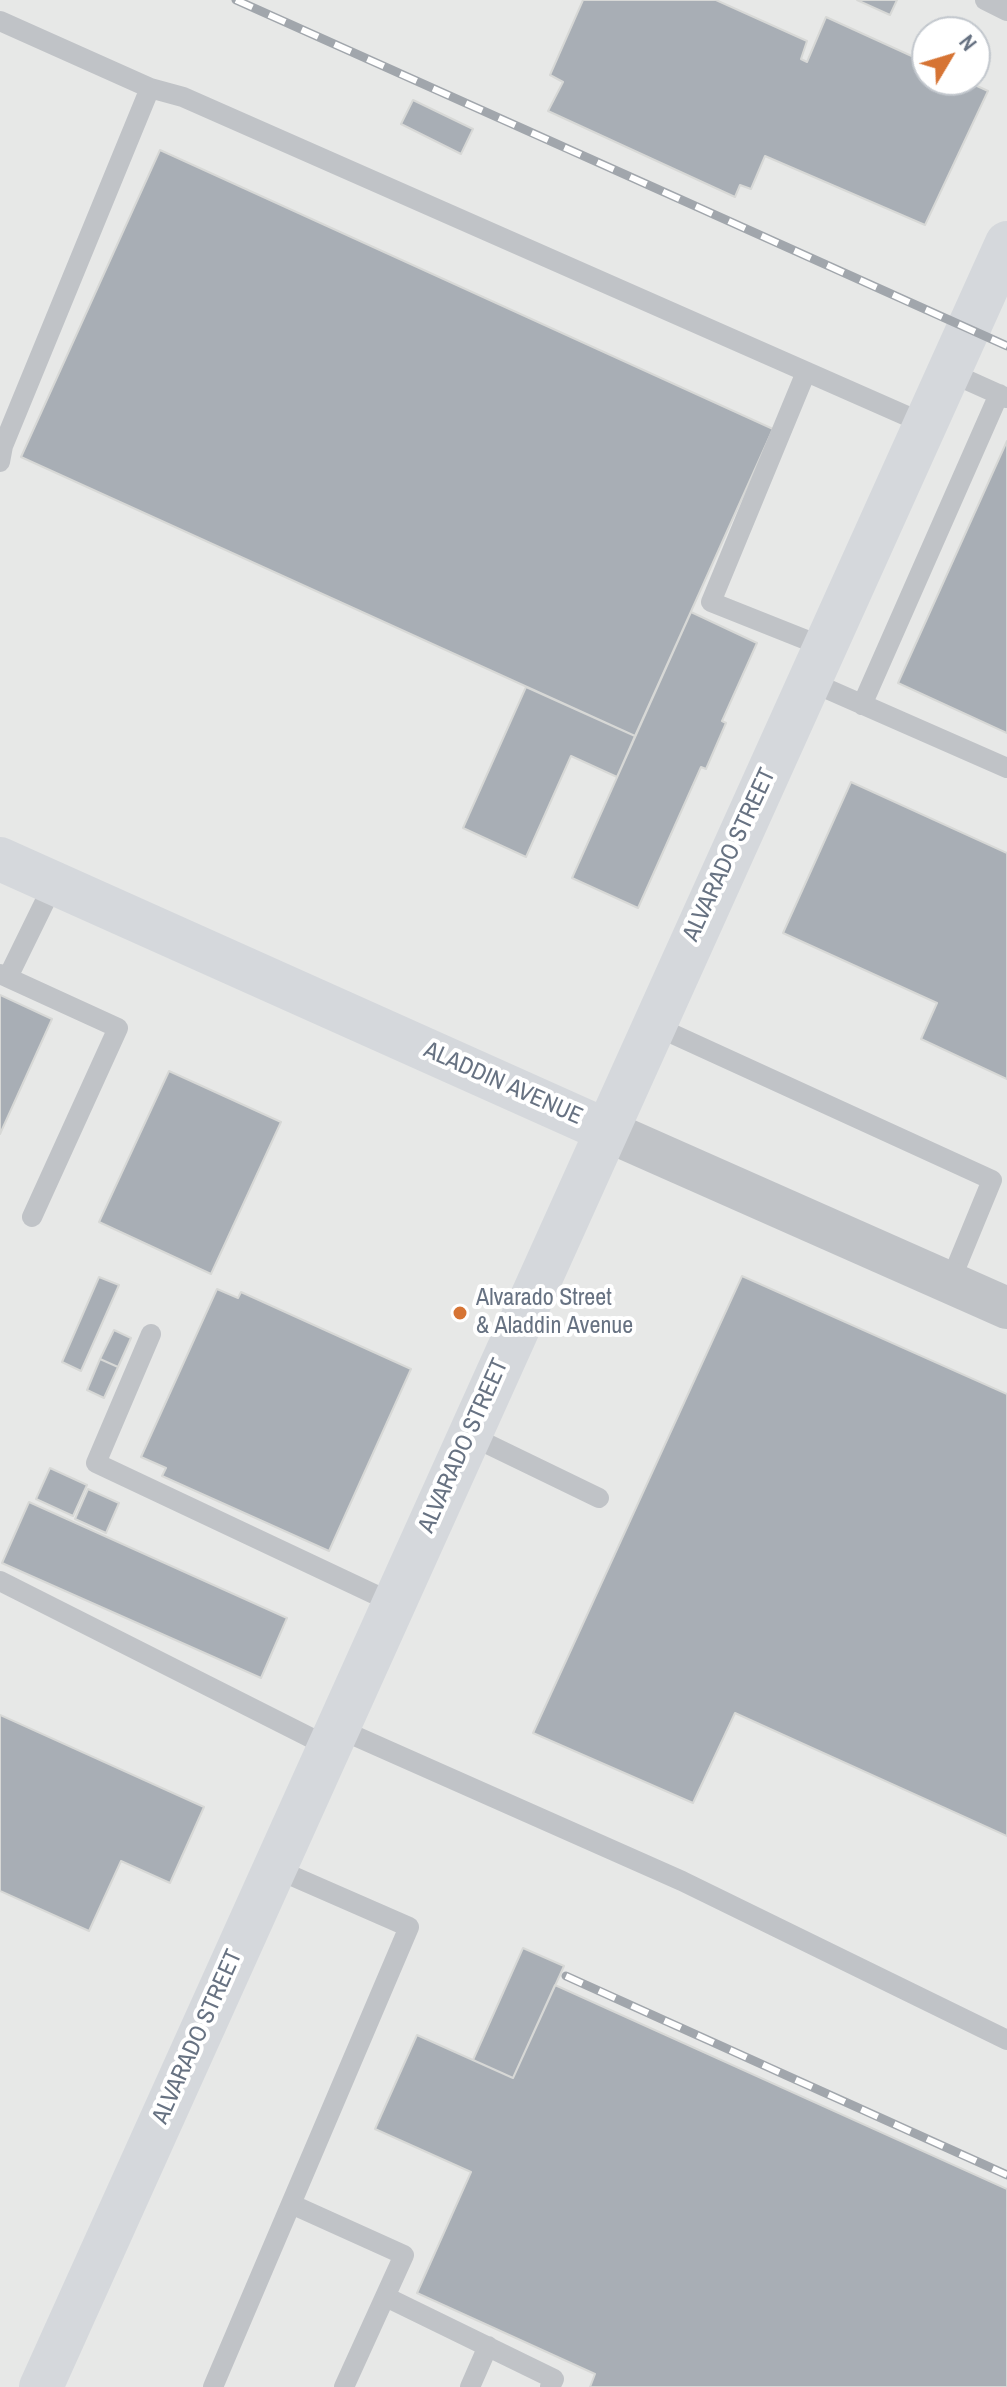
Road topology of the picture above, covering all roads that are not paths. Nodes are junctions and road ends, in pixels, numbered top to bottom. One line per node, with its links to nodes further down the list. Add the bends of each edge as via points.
1 (985, 0): 2 (lane)
2 (1007, 11)
3 (0, 21): 4 (lane)
4 (150, 88): 6 (lane, via 183,97); 10 (lane)
5 (1007, 243): 7 (street, ALVARADO STREET)
6 (806, 372): 9 (lane); 11 (lane, via 711,602)
7 (949, 372): 8 (lane); 9 (street, ALVARADO STREET)
8 (1003, 396): 12 (lane)
9 (925, 424): 11 (street, ALVARADO STREET)
10 (0, 462)
11 (817, 664): 12 (lane); 17 (street, ALVARADO STREET)
12 (862, 705): 13 (lane)
13 (1007, 768)
14 (0, 859): 15 (street, ALADDIN AVENUE)
15 (54, 883): 16 (lane); 18 (street, ALADDIN AVENUE)
16 (4, 976): 19 (lane, via 118,1028)
17 (653, 1025): 18 (street, ALVARADO STREET); 20 (lane, via 992,1180)
18 (605, 1130): 20 (street, ALADDIN AVENUE); 23 (street, ALVARADO STREET)
19 (32, 1217)
20 (950, 1282): 21 (street, ALADDIN AVENUE)
21 (1007, 1308)
22 (151, 1334): 26 (lane, via 96,1463)
23 (469, 1435): 24 (lane); 26 (street, ALVARADO STREET)
24 (599, 1498)
25 (0, 1581): 27 (lane)
26 (393, 1603): 27 (street, ALVARADO STREET)
27 (333, 1738): 28 (street, ALVARADO STREET); 29 (lane, via 682,1881)
28 (274, 1868): 30 (lane, via 409,1927); 33 (street, ALVARADO STREET)
29 (1007, 2040)
30 (291, 2204): 31 (lane, via 404,2255); 34 (lane)
31 (386, 2297): 32 (lane); 35 (lane)
32 (488, 2346): 36 (lane); 37 (lane, via 554,2379)
33 (41, 2387)
34 (213, 2387)
35 (344, 2387)
36 (470, 2387)
37 (550, 2387)

